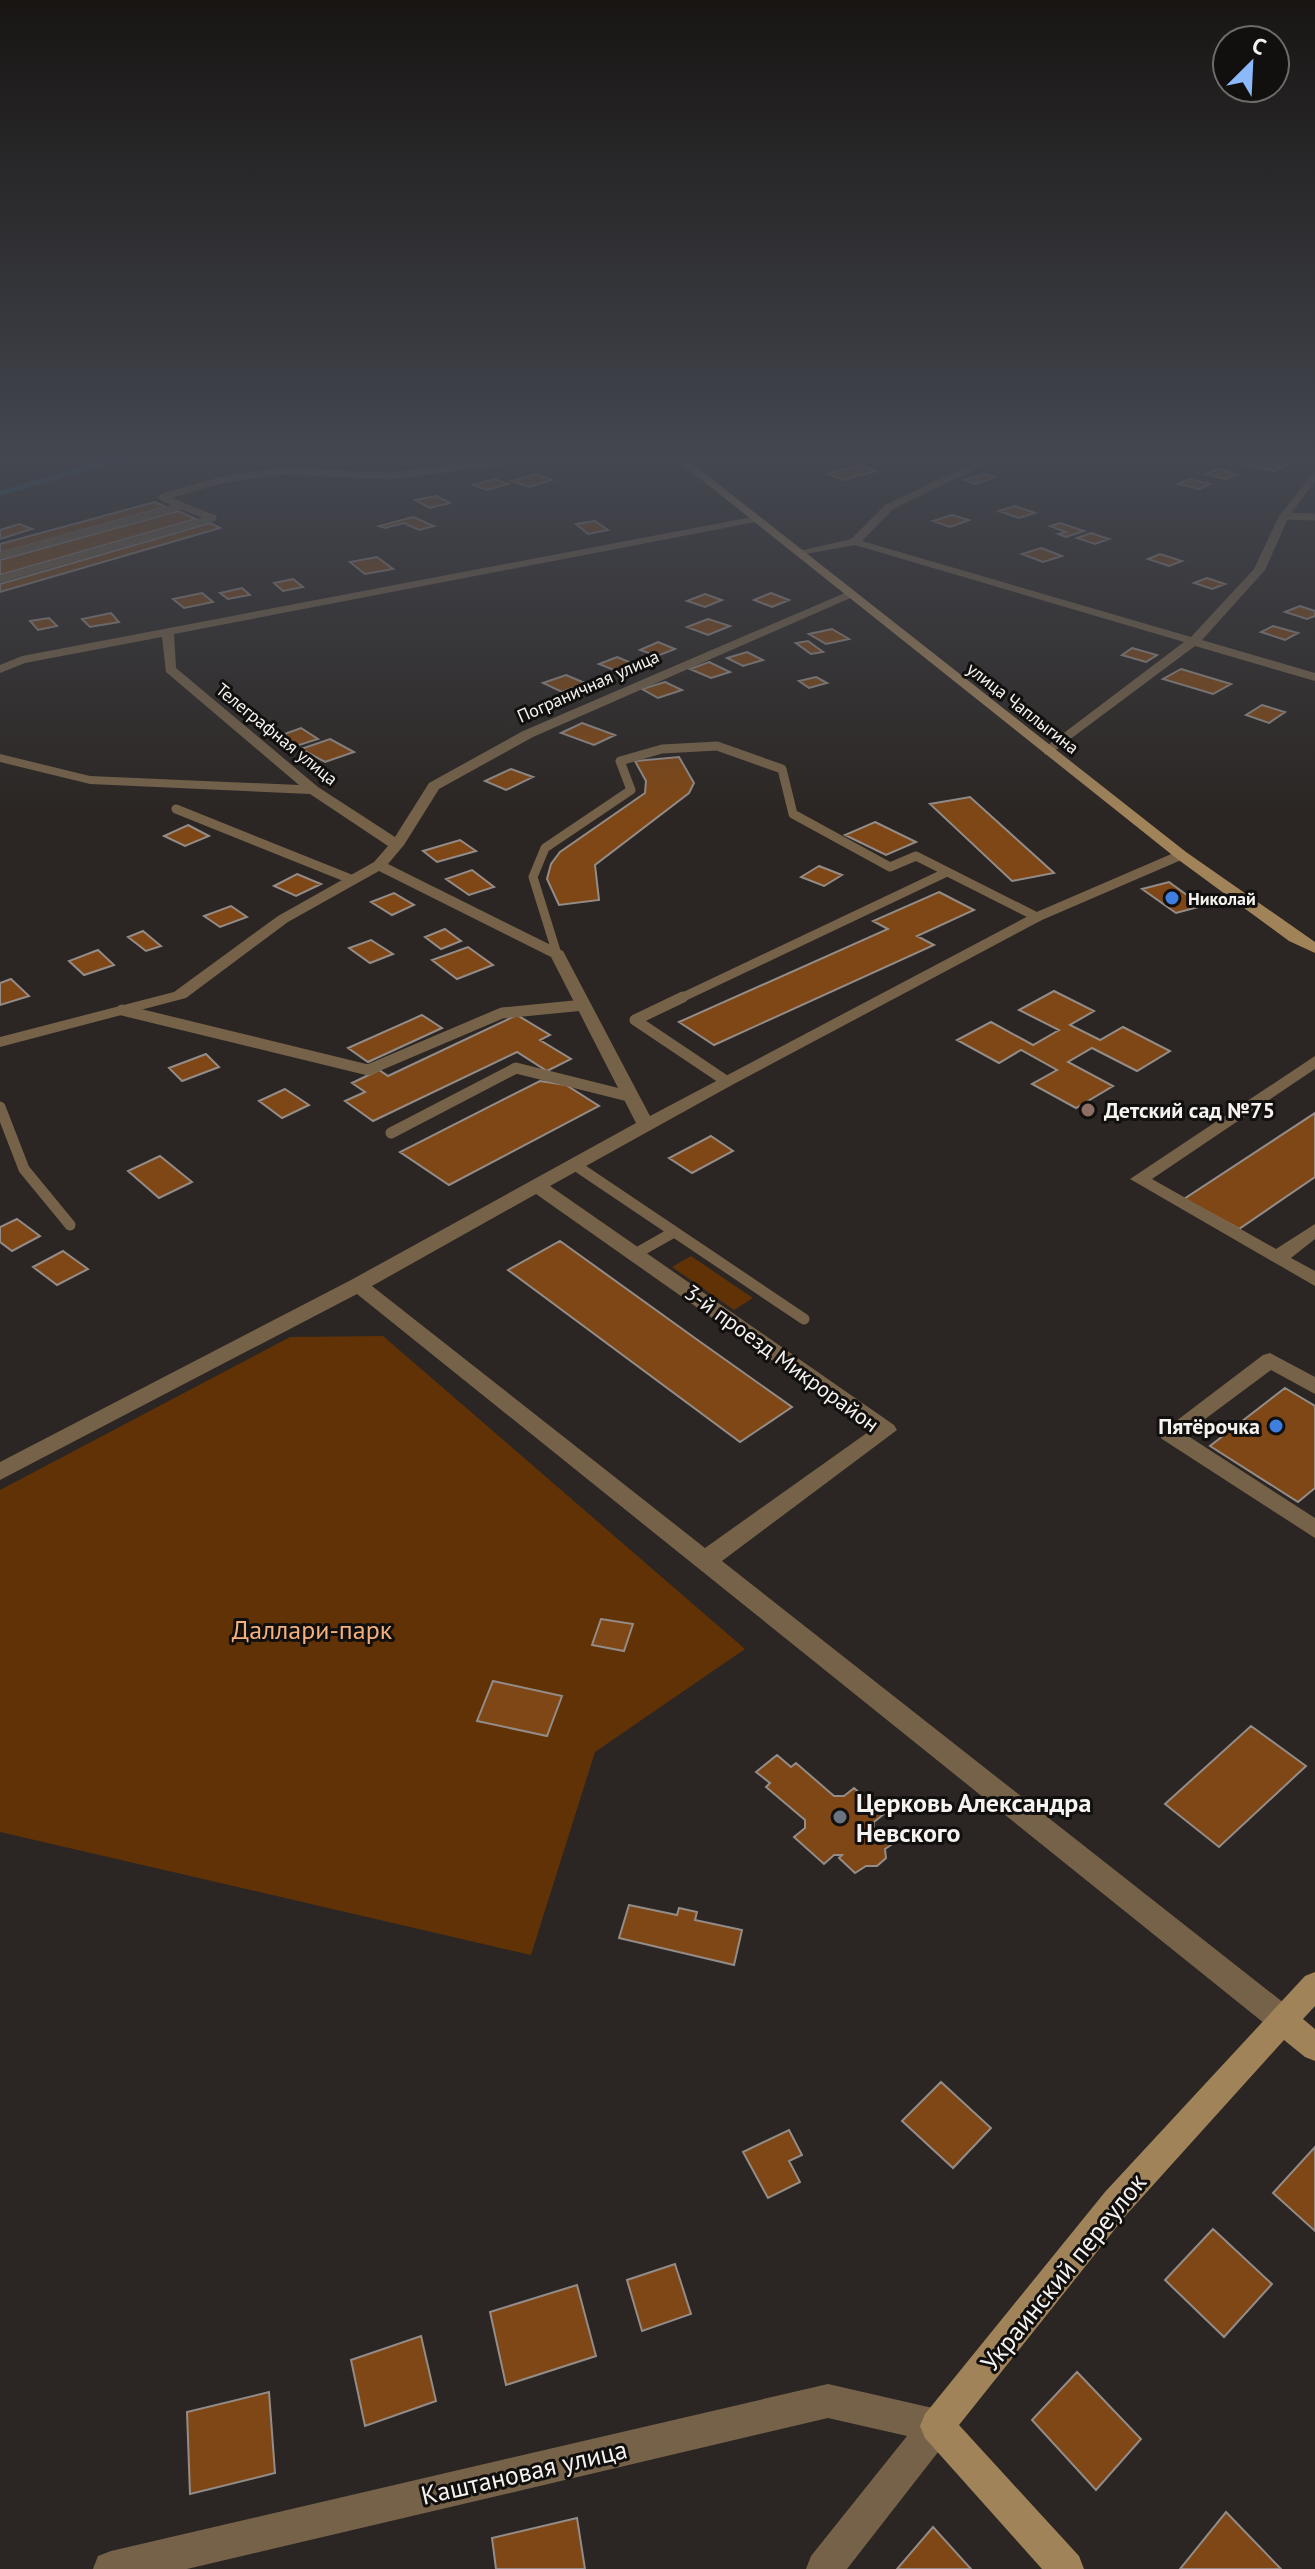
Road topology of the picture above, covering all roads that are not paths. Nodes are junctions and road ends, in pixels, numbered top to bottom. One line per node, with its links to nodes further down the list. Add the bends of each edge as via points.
1 (453, 577): 6 (street)
2 (830, 577): 5 (main road, улица Чаплыгина)
3 (974, 577): 7 (street)
4 (1253, 577): 7 (street)
5 (851, 594): 10 (main road, улица Чаплыгина); 14 (street, Пограничная улица, via 528,734 434,786)
6 (168, 631): 8 (street); 12 (street, Телеграфная улица, via 170,669)
7 (1194, 641): 9 (street); 10 (street)
8 (0, 669)
9 (1315, 677)
10 (1049, 751): 15 (main road, улица Чаплыгина)
11 (0, 758): 12 (street, via 90,780)
12 (313, 790): 14 (street, Телеграфная улица)
13 (176, 809): 18 (lane)
14 (397, 845): 16 (street, Пограничная улица)
15 (1181, 855): 19 (street); 20 (main road, улица Чаплыгина)
16 (379, 865): 18 (street, Пограничная улица); 21 (street)
17 (947, 872): 19 (lane); 21 (lane, via 916,856 890,867 793,814 782,769 717,746 662,749 620,761 631,790 545,848 533,877); 26 (lane, via 635,1020)
18 (353, 880): 23 (street, Пограничная улица, via 283,919 180,995)
19 (1037, 917): 26 (street)
20 (1315, 948)
21 (557, 954): 22 (street)
22 (584, 1005): 23 (lane, via 502,1013 368,1070); 27 (street)
23 (122, 1010): 24 (street, Пограничная улица)
24 (0, 1042)
25 (1315, 1061): 37 (street, via 1139,1179)
26 (726, 1081): 29 (street)
27 (632, 1097): 29 (street); 30 (lane, via 516,1068)
28 (0, 1107): 33 (lane, via 24,1169)
29 (646, 1125): 31 (street)
30 (391, 1133)
31 (575, 1165): 32 (street); 35 (lane)
32 (537, 1186): 36 (street, 3-й проезд Микрорайон); 39 (street)
33 (70, 1225)
34 (1315, 1230): 37 (street)
35 (674, 1232): 36 (lane); 40 (lane)
36 (635, 1254): 44 (street, 3-й проезд Микрорайон, via 886,1430)
37 (1277, 1258): 38 (street)
38 (1315, 1280)
39 (358, 1285): 42 (street); 44 (street)
40 (804, 1319)
41 (1315, 1387): 43 (street, via 1270,1360 1170,1434)
42 (0, 1472)
43 (1315, 1529)
44 (706, 1560): 46 (street)
45 (1315, 1985): 46 (main road, Украинский переулок)
46 (1284, 2021): 47 (main road); 48 (main road, Украинский переулок, via 1116,2203)
47 (1315, 2047)
48 (937, 2426): 49 (street, Каштановая улица, via 828,2401); 50 (street, Украинский переулок); 51 (main road)
49 (111, 2569)
50 (824, 2569)
51 (1066, 2569)

